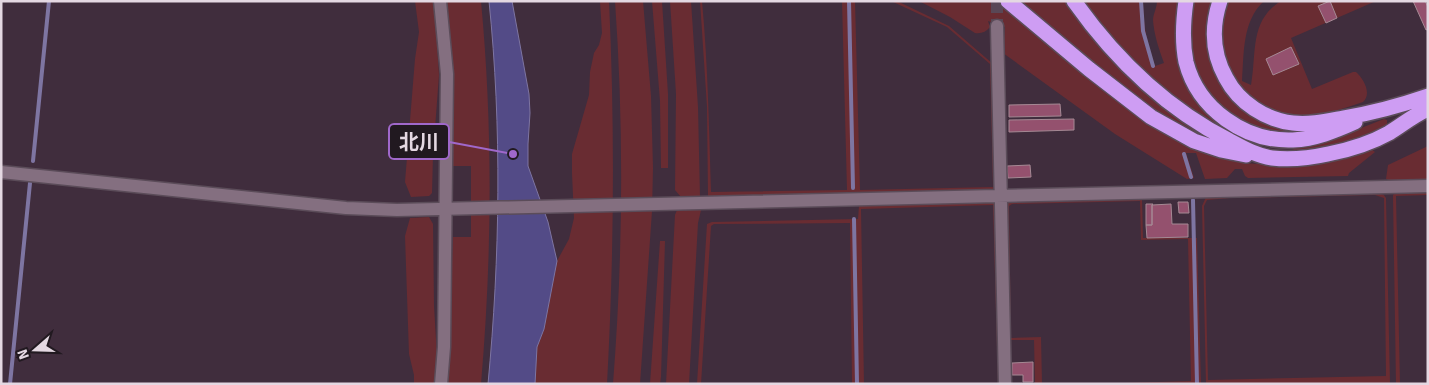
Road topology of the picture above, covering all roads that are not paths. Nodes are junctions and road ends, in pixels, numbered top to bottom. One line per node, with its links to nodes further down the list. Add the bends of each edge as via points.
1 (440, 1): 14 (street, via 447,74)
2 (1008, 1): 10 (highway, via 1113,89 1168,128 1207,146)
3 (1074, 1): 10 (highway, via 1114,52 1165,99 1213,132)
4 (1186, 1): 9 (highway, via 1183,34 1191,76 1216,111 1240,128 1266,138 1293,140 1315,137)
5 (1220, 1): 9 (highway, via 1213,35 1217,60 1235,93 1254,109 1294,123)
6 (997, 26): 13 (street)
7 (1428, 96): 9 (highway)
8 (1428, 109): 10 (highway, via 1388,133 1348,149 1314,157)
9 (1376, 113)
10 (1270, 158)
11 (1, 172): 14 (street, via 346,208)
12 (1428, 186): 13 (street)
13 (1001, 196): 14 (street); 16 (street)
14 (451, 209): 15 (street)
15 (441, 384)
16 (1005, 384)

